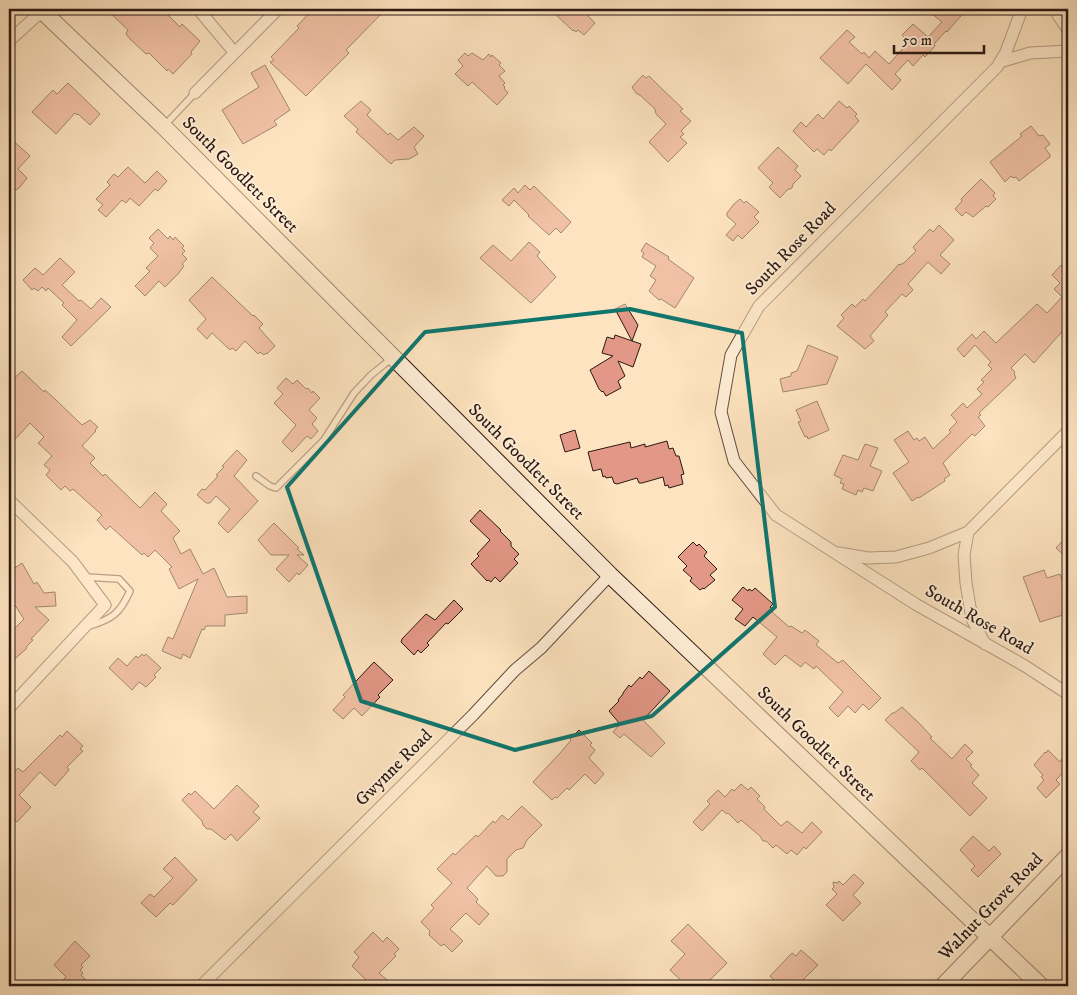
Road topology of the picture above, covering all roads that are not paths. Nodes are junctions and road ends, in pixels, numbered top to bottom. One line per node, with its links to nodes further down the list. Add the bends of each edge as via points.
1 (198, 9): 9 (street)
2 (278, 9): 9 (street)
3 (1022, 9): 10 (street, South Rose Road)
4 (1054, 9): 6 (street)
5 (41, 10): 7 (street); 12 (main road, South Goodlett Street)
6 (1068, 30)
7 (9, 41)
8 (1068, 51): 10 (street, South Rose Road, via 1030,53)
9 (234, 52): 11 (street)
10 (1000, 62): 18 (street, South Rose Road, via 758,306 731,355 721,412 734,461 776,515)
11 (195, 93): 12 (lane)
12 (164, 127): 13 (main road, South Goodlett Street)
13 (393, 357): 15 (lane, via 354,393 324,440 276,488); 19 (main road, South Goodlett Street)
14 (1068, 432): 17 (street)
15 (256, 476)
16 (9, 500): 20 (street)
17 (968, 532): 18 (street, via 896,557 868,558); 22 (street, via 964,555 966,584 972,618)
18 (833, 552): 22 (street, South Rose Road)
19 (610, 575): 26 (main road, South Goodlett Street); 27 (street, Gwynne Road, via 541,648 515,670)
20 (84, 577): 21 (street, via 105,605); 21 (lane, via 119,579 130,591 122,607 105,621)
21 (85, 627): 24 (street)
22 (986, 644): 23 (street, South Rose Road)
23 (1068, 694)
24 (9, 708)
25 (1068, 856): 26 (main road, Walnut Grove Road)
26 (990, 938): 28 (main road, Walnut Grove Road); 29 (main road, South Goodlett Street)
27 (201, 986)
28 (943, 986)
29 (1041, 986)

